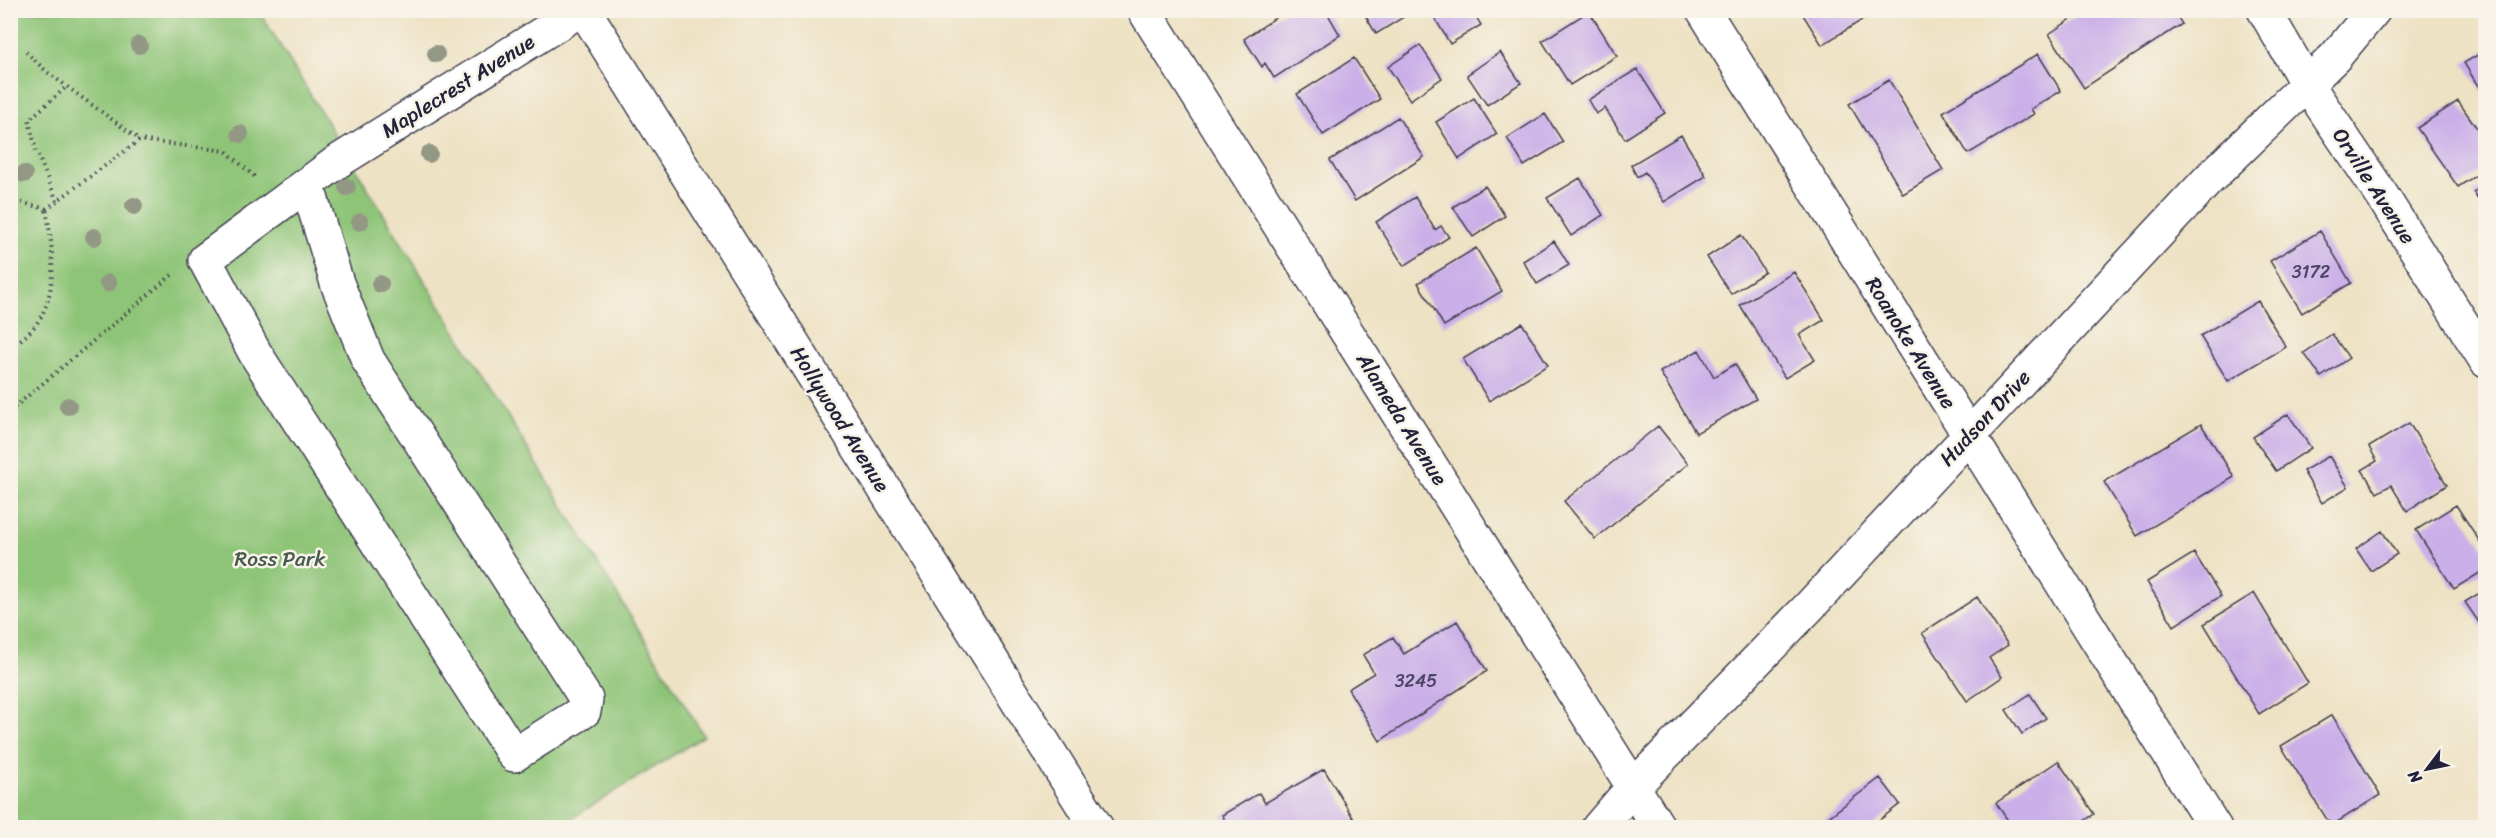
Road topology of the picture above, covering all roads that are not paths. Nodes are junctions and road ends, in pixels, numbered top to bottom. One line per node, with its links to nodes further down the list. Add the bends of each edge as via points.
1 (582, 10): 7 (street, Maplecrest Avenue); 11 (street, Hollywood Avenue)
2 (1144, 10): 10 (street, Alameda Avenue)
3 (1703, 10): 9 (street, Roanoke Avenue)
4 (2264, 10): 6 (street, Orville Avenue)
5 (2374, 10): 6 (street, Hudson Drive, via 2336,57)
6 (2307, 84): 8 (street, Orville Avenue); 9 (street, Hudson Drive, via 2209,179)
7 (307, 184): 7 (street, Maplecrest Avenue, via 337,283 368,360 586,699 584,711 514,755 255,353 205,260)
8 (2486, 361)
9 (1969, 435): 10 (street, Hudson Drive); 14 (street, Roanoke Avenue)
10 (1634, 786): 12 (street, Hudson Drive); 13 (street, Alameda Avenue)
11 (1097, 828)
12 (1598, 828)
13 (1659, 828)
14 (2215, 828)

